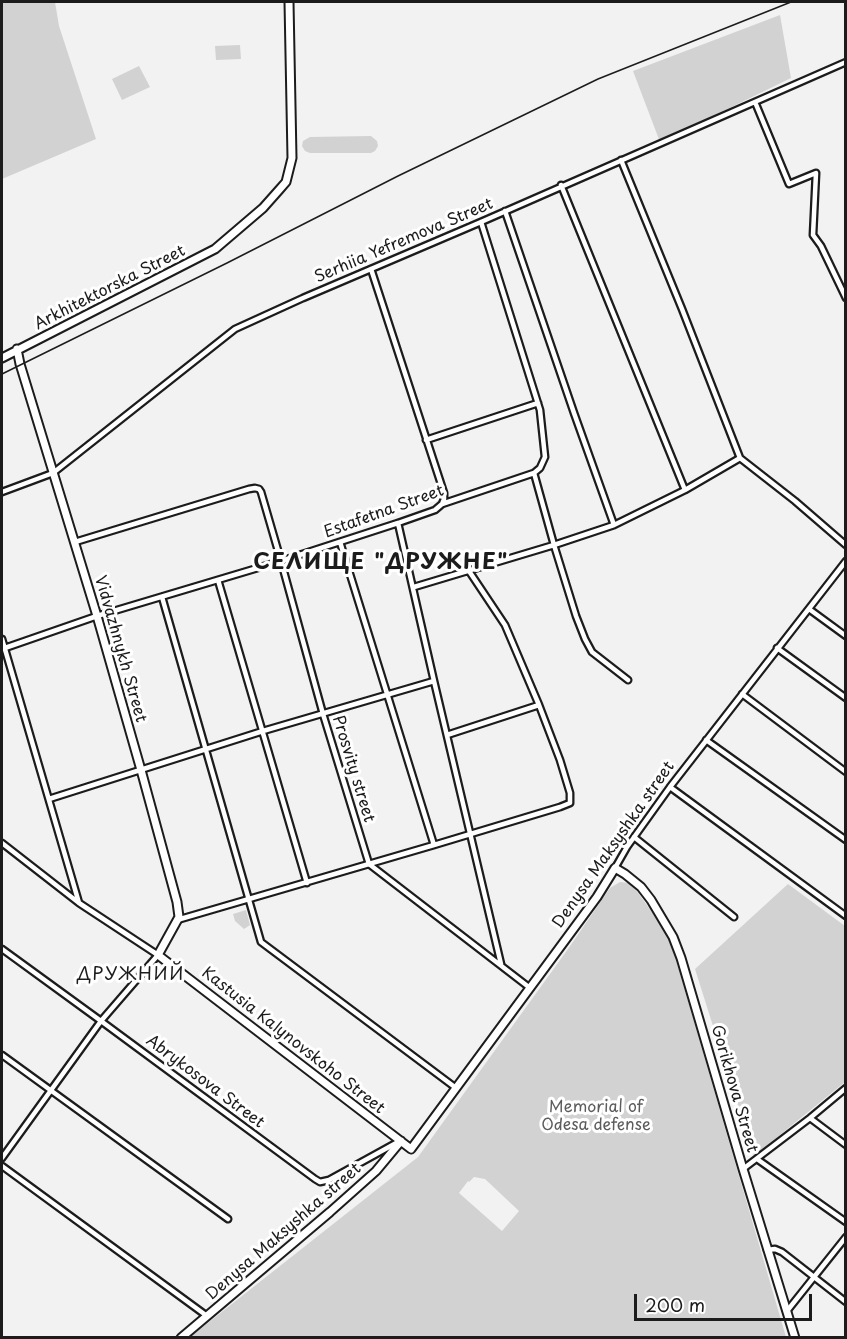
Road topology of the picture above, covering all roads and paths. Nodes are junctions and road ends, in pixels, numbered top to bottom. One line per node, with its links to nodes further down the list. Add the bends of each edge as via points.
1 (289, 2): 10 (street, Arkhitektorska Street, via 292,158 286,182 228,239 204,256)
2 (846, 62): 3 (street, Serhiia Yefremova Street)
3 (755, 102): 4 (street, Serhiia Yefremova Street); 9 (street, via 789,184 816,173 813,235)
4 (621, 160): 5 (street, Serhiia Yefremova Street); 14 (street)
5 (561, 185): 6 (street, Serhiia Yefremova Street); 17 (street)
6 (505, 211): 7 (street, Serhiia Yefremova Street); 21 (street)
7 (481, 222): 8 (street, Serhiia Yefremova Street); 12 (street)
8 (371, 269): 13 (street); 16 (street, Serhiia Yefremova Street, via 235,329)
9 (846, 298)
10 (17, 349): 11 (street, Arkhitektorska Street); 16 (street, Vidvazhnykh Street)
11 (2, 357)
12 (538, 403): 13 (street); 15 (street, via 545,457)
13 (426, 440): 19 (street, via 444,493)
14 (740, 458): 17 (street); 25 (street)
15 (534, 473): 19 (street, Estafetna Street); 24 (street)
16 (53, 474): 18 (street, Serhiia Yefremova Street); 22 (street, Vidvazhnykh Street)
17 (685, 490): 21 (street)
18 (2, 492)
19 (442, 504): 20 (street, Estafetna Street)
20 (399, 523): 23 (street, Estafetna Street); 30 (street)
21 (614, 525): 24 (street)
22 (75, 542): 26 (street, Prosvity street, via 255,488 261,492); 33 (street, Vidvazhnykh Street)
23 (340, 542): 26 (street, Estafetna Street); 40 (street)
24 (554, 545): 28 (street); 38 (street, via 588,647)
25 (846, 545)
26 (281, 561): 29 (street, Estafetna Street); 44 (street, Prosvity street)
27 (846, 561): 32 (street, Denysa Maksyshka street)
28 (469, 571): 30 (street); 43 (street, via 505,625)
29 (218, 580): 31 (street, Estafetna Street); 45 (street)
30 (414, 588): 39 (street)
31 (162, 597): 33 (street, Estafetna Street); 48 (street)
32 (809, 609): 34 (street); 36 (street, Denysa Maksyshka street)
33 (97, 616): 37 (street, Estafetna Street); 49 (street, Vidvazhnykh Street)
34 (846, 636)
35 (2, 639): 37 (street)
36 (777, 648): 41 (street, Denysa Maksyshka street); 42 (street)
37 (3, 649): 52 (street)
38 (628, 680)
39 (434, 681): 40 (street); 46 (street)
40 (386, 694): 44 (street); 57 (street)
41 (742, 694): 47 (street, Denysa Maksyshka street); 50 (street)
42 (846, 698)
43 (539, 705): 46 (street); 53 (street, via 560,760 570,803)
44 (323, 714): 45 (street); 58 (street, Prosvity street)
45 (263, 732): 48 (street); 60 (street)
46 (447, 735): 53 (street)
47 (706, 740): 51 (street, Denysa Maksyshka street); 55 (street)
48 (206, 749): 49 (street); 61 (street)
49 (141, 770): 52 (street); 65 (street, Vidvazhnykh Street, via 177,902)
50 (846, 772)
51 (670, 787): 54 (street, Denysa Maksyshka street); 63 (street)
52 (49, 799): 62 (street)
53 (471, 834): 57 (street); 68 (street)
54 (634, 837): 59 (street, Denysa Maksyshka street); 64 (street)
55 (846, 840)
56 (2, 843): 62 (street)
57 (434, 845): 58 (street)
58 (369, 864): 60 (street); 68 (street)
59 (615, 868): 69 (street, Denysa Maksyshka street); 82 (street, Gorikhova Street, via 641,887 673,937)
60 (307, 883): 61 (street)
61 (248, 900): 65 (street); 72 (street, via 263,944)
62 (79, 903): 67 (street)
63 (846, 916)
64 (734, 917)
65 (177, 920): 67 (street)
66 (2, 949): 70 (street, Abrykosova Street)
67 (158, 955): 70 (street); 76 (street, Kastusia Kalynovskoho Street)
68 (501, 965): 69 (street)
69 (530, 988): 72 (street, Denysa Maksyshka street)
70 (101, 1021): 74 (street); 76 (street, Abrykosova Street, via 321,1182)
71 (2, 1055): 74 (street)
72 (456, 1088): 78 (street, Denysa Maksyshka street)
73 (846, 1088): 75 (street)
74 (50, 1090): 79 (street); 83 (street)
75 (810, 1118): 77 (street); 80 (street)
76 (400, 1141): 78 (street, Kastusia Kalynovskoho Street); 90 (street, Denysa Maksyshka street, via 361,1185)
77 (846, 1145)
78 (411, 1149)
79 (2, 1158)
80 (757, 1159): 82 (street); 84 (street)
81 (2, 1166): 90 (street)
82 (743, 1169): 86 (street, Gorikhova Street)
83 (228, 1219)
84 (846, 1222)
85 (846, 1237): 87 (street)
86 (767, 1250): 87 (street, via 782,1252); 89 (street, Gorikhova Street)
87 (814, 1278): 88 (street); 89 (street)
88 (846, 1302)
89 (787, 1311): 92 (street, Gorikhova Street)
90 (207, 1316): 91 (street, Denysa Maksyshka street)
91 (181, 1338)
92 (795, 1338)

